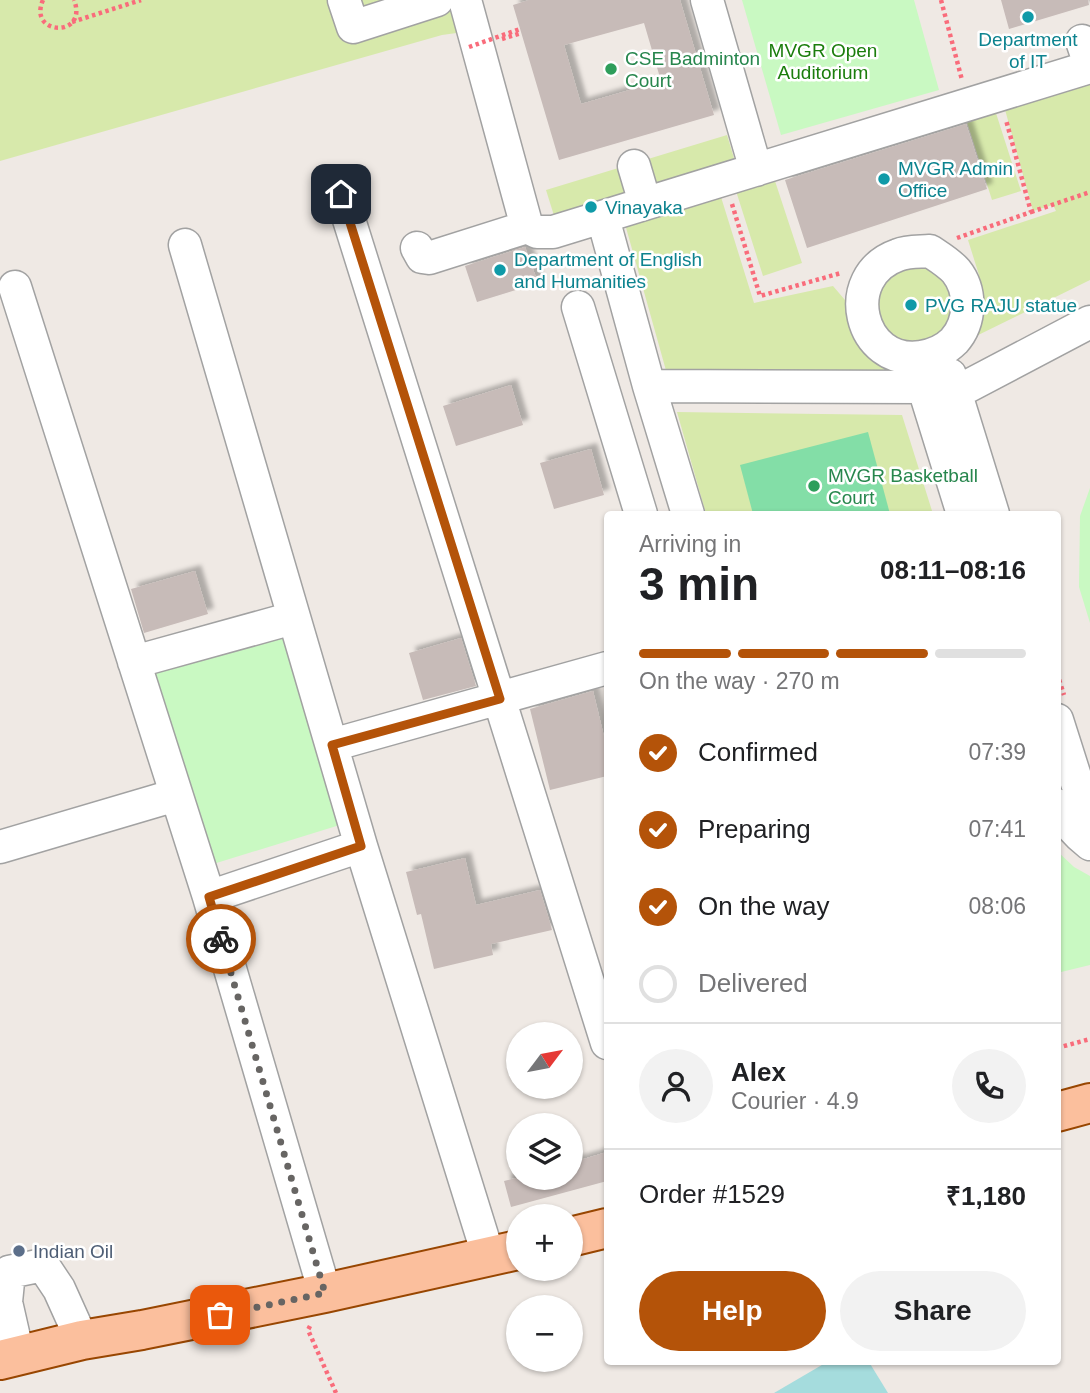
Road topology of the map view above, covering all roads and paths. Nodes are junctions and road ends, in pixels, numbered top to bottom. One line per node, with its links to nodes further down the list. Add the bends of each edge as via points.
1 (43, 0): 9 (path, via 41,16 49,26 61,28)
2 (74, 0): 9 (path)
3 (141, 0): 9 (path)
4 (344, 0): 5 (street, via 353,26)
5 (437, 0)
6 (465, 0): 23 (street)
7 (707, 0): 16 (street)
8 (941, 0): 14 (path)
9 (72, 22)
10 (520, 29): 11 (path, bridge)
11 (469, 47)
12 (1087, 58): 13 (street)
13 (1000, 95): 14 (street); 21 (path)
14 (968, 104): 16 (street)
15 (634, 166): 20 (street)
16 (756, 170): 17 (street)
17 (725, 179): 20 (street); 27 (path, via 760,296)
18 (1090, 192): 21 (path)
19 (341, 194): 41 (street)
20 (645, 203): 22 (street)
21 (1031, 212): 26 (path)
22 (603, 218): 23 (street, via 553,232); 32 (street)
23 (527, 227): 25 (street, via 429,258 422,257)
24 (185, 245): 38 (street)
25 (417, 248)
26 (916, 252): 27 (street); 31 (street, via 930,251 945,261 964,285 967,299 962,328)
27 (886, 260): 31 (street, via 866,283 862,313 867,327 888,351)
28 (15, 287): 39 (street)
29 (579, 307): 34 (street)
30 (1090, 322): 33 (street)
31 (927, 365): 32 (street); 33 (street); 36 (street)
32 (649, 386): 35 (street)
33 (955, 393): 37 (street)
34 (640, 511)
35 (687, 511)
36 (962, 511)
37 (992, 511)
38 (293, 618): 39 (street); 43 (street)
39 (134, 662): 44 (street)
40 (604, 669): 41 (street)
41 (500, 699): 43 (street); 51 (street)
42 (1061, 733): 45 (street)
43 (332, 745): 49 (street)
44 (176, 795): 47 (street); 50 (street)
45 (1090, 807)
46 (1061, 810): 48 (street)
47 (1, 842)
48 (1090, 845)
49 (361, 846): 50 (street); 58 (street)
50 (209, 897): 59 (street)
51 (604, 1033)
52 (1090, 1039): 53 (path)
53 (1061, 1047)
54 (1090, 1103): 55 (main road)
55 (1061, 1111)
56 (604, 1229): 57 (main road)
57 (583, 1234)
58 (503, 1254): 59 (main road)
59 (325, 1293): 60 (main road); 62 (path, via 308,1330)
60 (82, 1340): 61 (main road); 61 (street, via 43,1265 9,1272)
61 (9, 1358)
62 (336, 1393)

